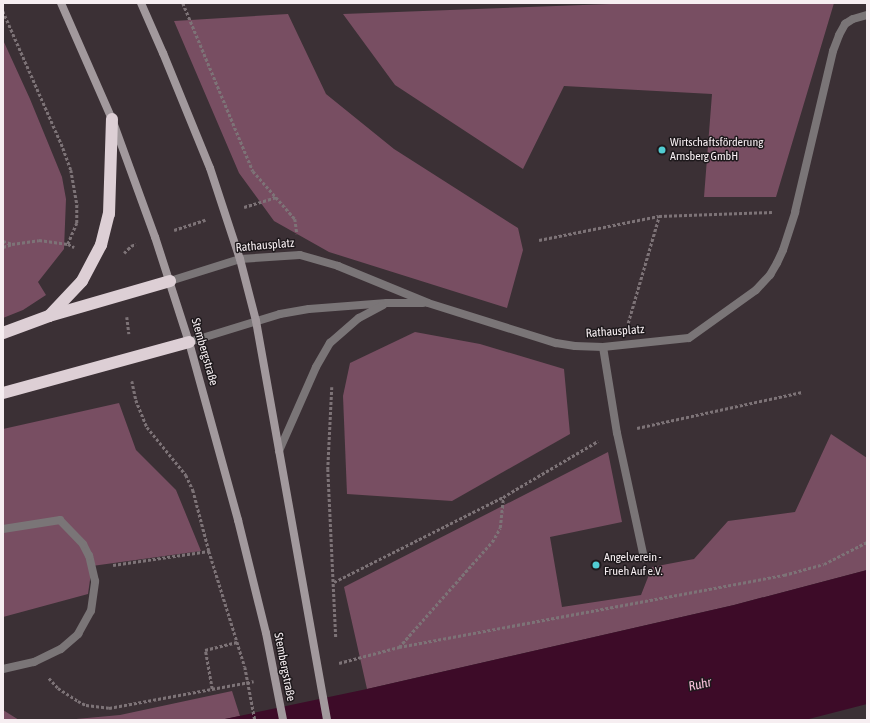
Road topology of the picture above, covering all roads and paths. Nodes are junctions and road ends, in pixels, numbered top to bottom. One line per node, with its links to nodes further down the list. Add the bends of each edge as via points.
1 (61, 3): 4 (main road, Stembergstraße)
2 (140, 3): 7 (main road, via 210,168)
3 (867, 15): 6 (street, via 845,24 833,51)
4 (112, 119): 9 (main road, Stembergstraße); 20 (highway, via 109,214 101,245 82,281)
5 (276, 197): 7 (path)
6 (795, 212): 8 (path); 24 (street, Rathausplatz, via 784,250 770,275 756,290 689,338)
7 (225, 213): 9 (path); 16 (main road)
8 (658, 216): 10 (path); 24 (path)
9 (155, 237): 15 (path, via 131,246); 17 (main road, Stembergstraße)
10 (539, 240)
11 (3, 241): 12 (path)
12 (12, 244): 13 (path, via 39,240); 14 (path)
13 (68, 244)
14 (3, 247)
15 (121, 256)
16 (240, 259): 17 (street, Rathausplatz); 18 (street, Rathausplatz, via 300,255 338,266); 21 (main road)
17 (170, 281): 20 (highway); 23 (main road, Stembergstraße)
18 (428, 303): 19 (street, Rathausplatz); 25 (street, Rathausplatz, via 556,343)
19 (387, 304): 21 (street, Rathausplatz, via 309,309 280,314); 29 (street, Rathausplatz, via 359,318 330,343 316,367)
20 (49, 316): 22 (highway)
21 (256, 322): 23 (street, Rathausplatz); 29 (main road)
22 (3, 333)
23 (189, 342): 26 (highway); 42 (main road, Stembergstraße, via 238,520)
24 (622, 345): 25 (street, Rathausplatz)
25 (603, 347): 28 (street)
26 (3, 392)
27 (802, 392): 28 (path)
28 (617, 433): 30 (path, via 592,443); 33 (street)
29 (279, 451): 43 (main road)
30 (503, 497): 32 (path, via 500,528 492,542 399,647 784,575 824,564); 35 (path)
31 (3, 529): 34 (street, via 60,520 83,544)
32 (867, 542)
33 (644, 558)
34 (93, 568): 36 (path, via 209,551); 37 (street, via 95,581 91,610 78,634 61,649)
35 (334, 582)
36 (237, 642): 40 (path, via 205,650); 41 (path)
37 (34, 662): 38 (street); 40 (path, via 58,688 78,701 96,707 109,708)
38 (3, 669)
39 (220, 688): 40 (path)
40 (212, 689)
41 (255, 720)
42 (283, 720)
43 (327, 720)

